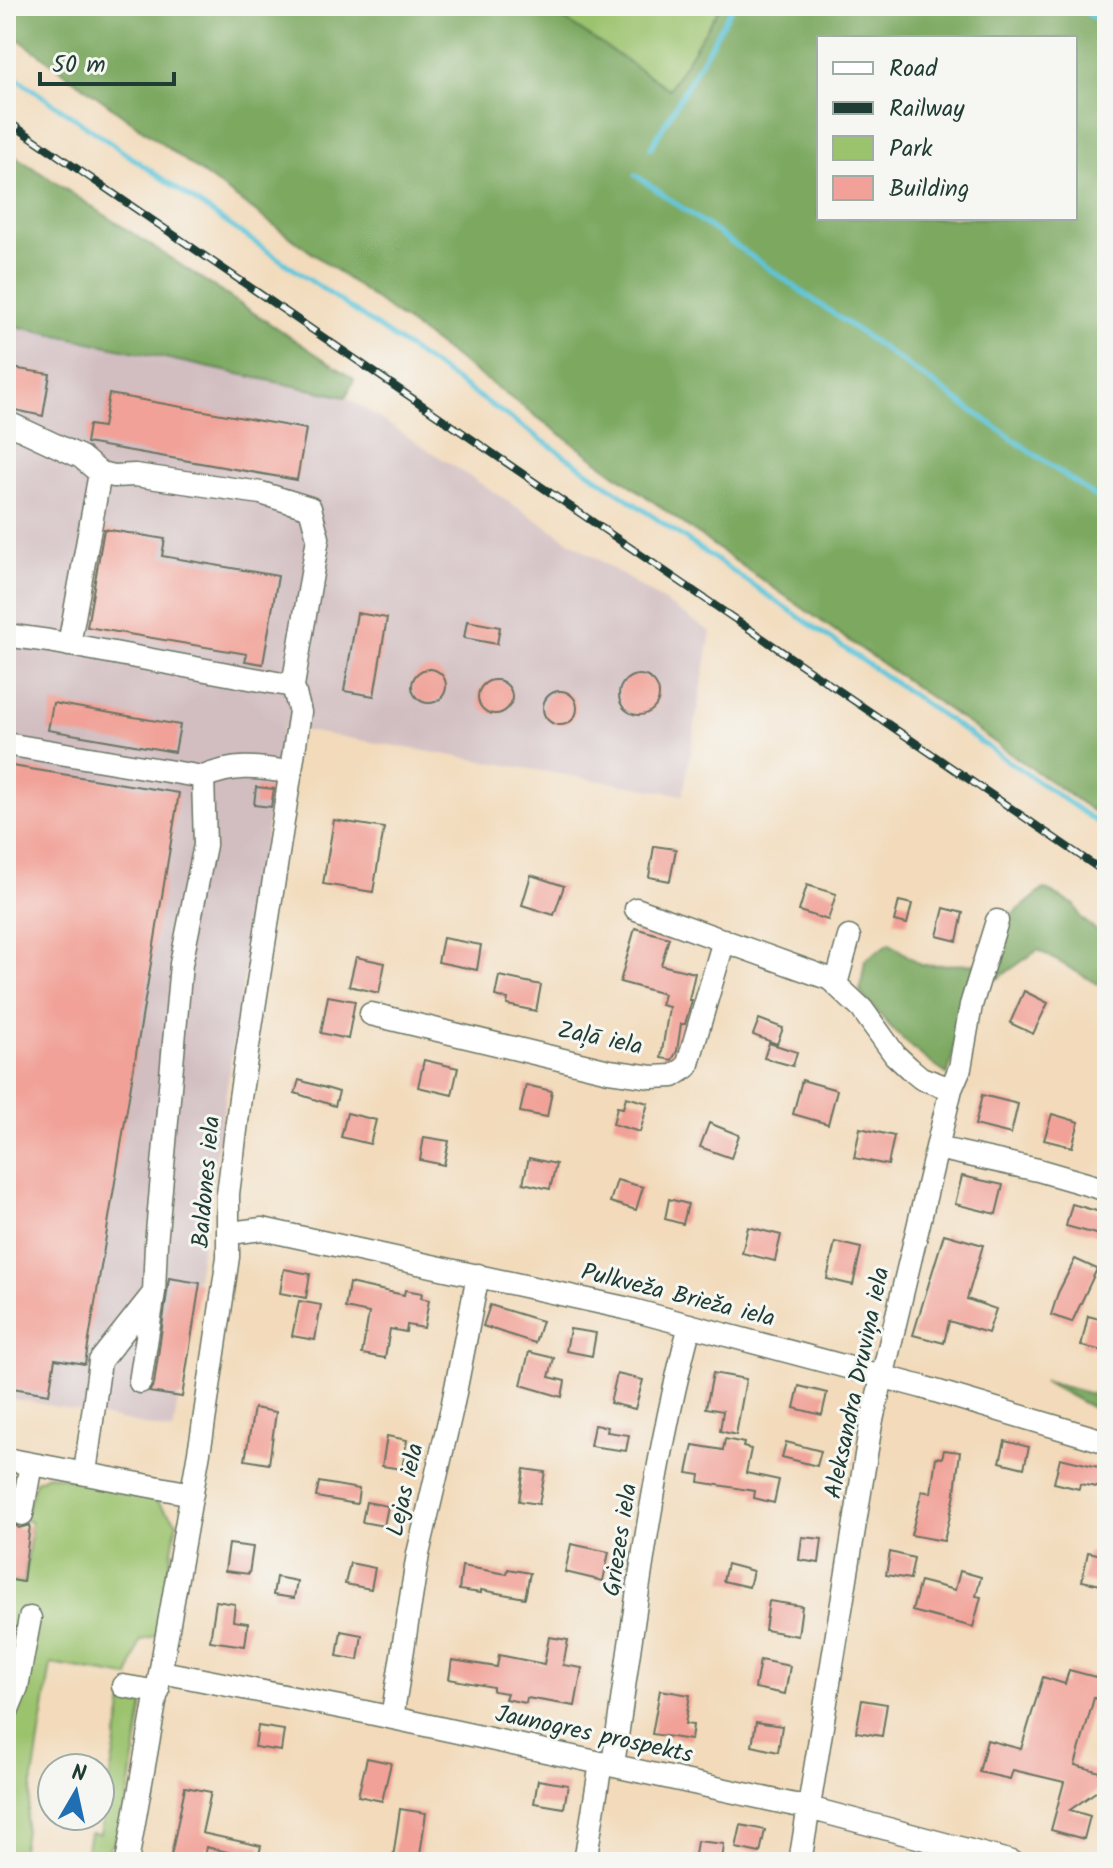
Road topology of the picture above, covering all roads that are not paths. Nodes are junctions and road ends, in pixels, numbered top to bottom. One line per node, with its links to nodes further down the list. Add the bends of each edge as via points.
1 (6, 422): 2 (street, via 81,457)
2 (100, 473): 4 (street); 5 (street, Baldones iela, via 261,493 310,508 318,538)
3 (6, 635): 4 (street)
4 (69, 645): 5 (street)
5 (293, 686): 7 (street, Baldones iela, via 300,712)
6 (6, 744): 8 (street)
7 (289, 772): 8 (street, via 241,766); 18 (street, Baldones iela, via 240,1098 228,1194)
8 (203, 777): 20 (street, via 205,845 179,979)
9 (636, 909): 12 (street)
10 (997, 921): 15 (street, Aleksandra Druviņa iela)
11 (849, 937): 13 (street)
12 (724, 940): 13 (street); 14 (street, Zaļā iela, via 687,1067 673,1076 609,1071)
13 (836, 984): 15 (street, via 909,1068)
14 (371, 1014)
15 (951, 1089): 16 (street, Aleksandra Druviņa iela)
16 (937, 1148): 17 (street); 22 (street, Aleksandra Druviņa iela)
17 (1107, 1190)
18 (230, 1233): 19 (street, Pulkveža Brieža iela, via 262,1229); 28 (street, Baldones iela)
19 (478, 1275): 21 (street, Pulkveža Brieža iela); 34 (street, Lejas iela, via 418,1554)
20 (154, 1292): 23 (street); 27 (street, via 100,1361)
21 (690, 1325): 22 (street, Pulkveža Brieža iela); 35 (street, Griezes iela, via 661,1448)
22 (881, 1377): 24 (street, Pulkveža Brieža iela); 36 (street, Aleksandra Druviņa iela)
23 (140, 1382)
24 (1107, 1442)
25 (6, 1459): 26 (street)
26 (31, 1464): 27 (street); 29 (street)
27 (85, 1473): 28 (street)
28 (192, 1494): 31 (street, Baldones iela)
29 (22, 1514)
30 (30, 1618): 33 (street, via 17,1687)
31 (160, 1682): 32 (street, Jaunogres prospekts); 34 (street, Jaunogres prospekts); 37 (street, Baldones iela)
32 (123, 1686)
33 (6, 1714)
34 (392, 1718): 35 (street, Jaunogres prospekts)
35 (607, 1764): 36 (street, Jaunogres prospekts); 38 (street, Griezes iela)
36 (809, 1808): 39 (street, Aleksandra Druviņa iela); 40 (street, Jaunogres prospekts)
37 (127, 1862)
38 (585, 1862)
39 (800, 1862)
40 (1012, 1862)

